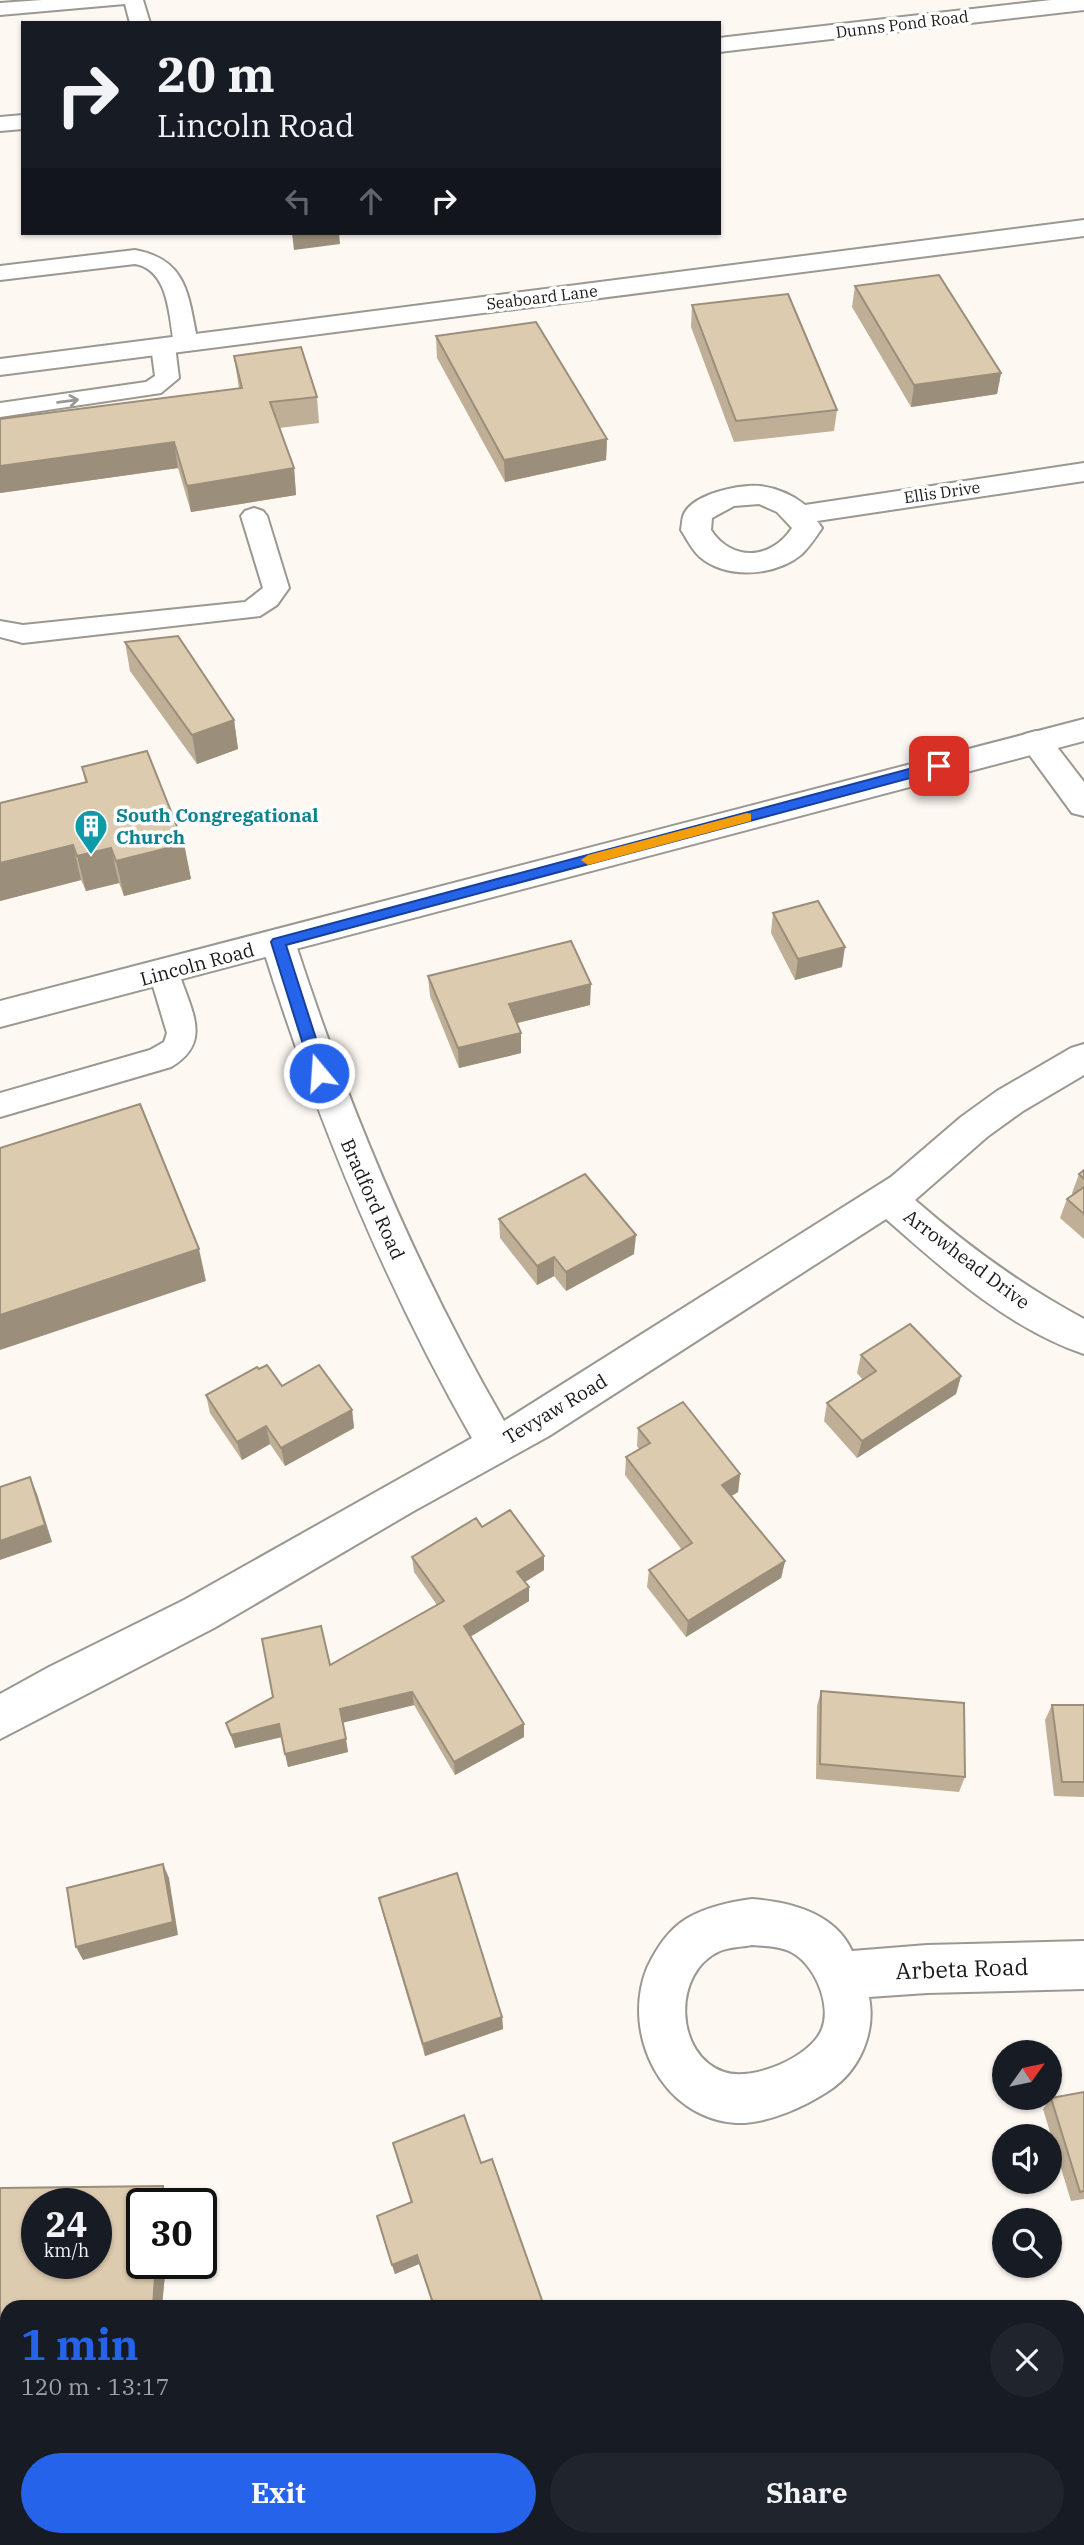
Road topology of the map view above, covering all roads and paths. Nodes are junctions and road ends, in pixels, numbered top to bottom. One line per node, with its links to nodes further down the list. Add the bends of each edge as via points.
1 (119, 0): 4 (lane)
2 (133, 0): 5 (lane)
3 (1072, 2): 6 (street, Dunns Pond Road)
4 (0, 9)
5 (139, 21)
6 (721, 45)
7 (21, 122): 8 (street)
8 (0, 124)
9 (1084, 228): 11 (street, Seaboard Lane)
10 (0, 273): 11 (lane, via 135,257 154,260 169,274)
11 (175, 344): 12 (street, Seaboard Lane); 13 (lane, one-way to 11, via 153,388 167,378)
12 (0, 367)
13 (0, 410)
14 (1084, 472): 15 (street, Ellis Drive)
15 (800, 515)
16 (254, 516): 17 (lane, via 275,588 251,610 23,634)
17 (0, 629)
18 (1084, 730): 19 (street, Lincoln Road)
19 (1036, 742): 20 (street); 21 (street, Lincoln Road)
20 (1084, 805)
21 (278, 942): 22 (street, Lincoln Road); 28 (street, Bradford Road, via 319,1073 362,1176 411,1286)
22 (164, 973): 23 (street, Lincoln Road); 25 (lane, via 183,1033 177,1049 160,1059)
23 (0, 1014)
24 (1084, 1058): 26 (street, Tevyaw Road, via 974,1127)
25 (0, 1105)
26 (888, 1198): 27 (street, Arrowhead Drive, via 940,1244 1018,1301); 28 (street, Tevyaw Road)
27 (1084, 1338)
28 (497, 1444): 29 (street, Tevyaw Road, via 198,1614)
29 (0, 1718)
30 (1084, 1965): 31 (street, Arbeta Road)
31 (840, 1976)

